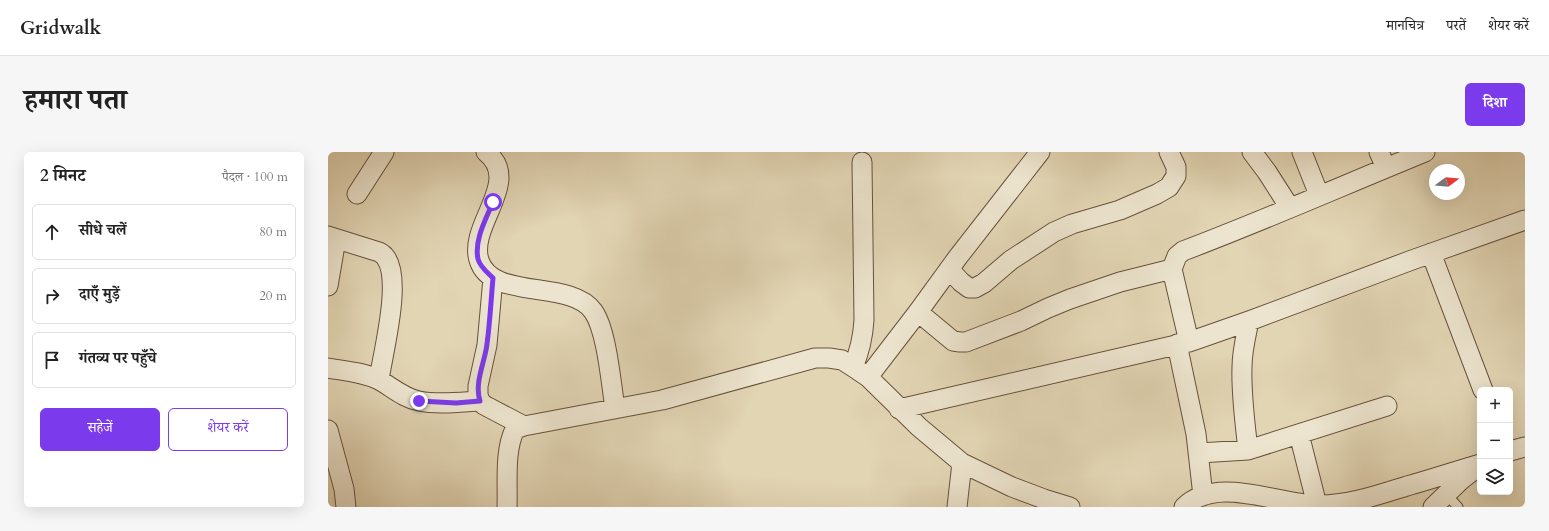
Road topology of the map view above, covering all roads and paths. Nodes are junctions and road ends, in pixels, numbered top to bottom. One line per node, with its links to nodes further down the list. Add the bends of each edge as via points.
1 (384, 152): 12 (street)
2 (486, 152): 11 (street, via 497,165)
3 (508, 152): 11 (street)
4 (1040, 152): 18 (street)
5 (1169, 152): 18 (street, via 1176,167 1176,176 1169,187 1157,194 1120,210 1054,232 1011,260 975,288 969,288)
6 (1252, 152): 14 (street)
7 (1302, 152): 13 (street)
8 (1424, 152): 9 (street)
9 (1382, 160): 13 (street)
10 (862, 162): 26 (street, via 864,320 860,350)
11 (499, 172): 20 (street, via 496,191 478,245 478,259)
12 (357, 194)
13 (1319, 195): 14 (street)
14 (1290, 208): 19 (street, via 1183,251 1177,256)
15 (1525, 220): 17 (street)
16 (332, 238): 21 (street); 27 (street, via 378,252 385,257 389,265 392,294)
17 (1431, 253): 23 (street); 28 (street)
18 (949, 269): 22 (street)
19 (1172, 269): 22 (street, via 1120,282 1070,299 966,342 953,341); 24 (street)
20 (493, 278): 29 (street, via 487,345 478,386); 31 (street, via 568,296 584,302 593,310 604,340)
21 (328, 286)
22 (918, 312): 26 (street)
23 (1249, 321): 24 (street); 37 (street, via 1242,366)
24 (1183, 343): 32 (street); 39 (street)
25 (328, 370): 27 (street, via 365,374)
26 (861, 372): 31 (street, via 842,360 815,358 662,400); 32 (street)
27 (379, 380): 29 (street, via 404,396 419,401)
28 (1482, 387)
29 (480, 401): 33 (street)
30 (1387, 406): 35 (street)
31 (615, 408): 33 (street)
32 (899, 409): 40 (street)
33 (524, 426): 47 (street, via 515,429 510,438)
34 (328, 430): 46 (street, via 344,489)
35 (1299, 434): 37 (street); 45 (street)
36 (1525, 447): 38 (street)
37 (1248, 450): 39 (street)
38 (1513, 450)
39 (1199, 453): 43 (street)
40 (962, 463): 48 (street); 49 (street, via 1012,487)
41 (1477, 465): 45 (street, via 1380,495)
42 (1477, 467): 44 (street)
43 (1203, 496): 45 (street, via 1219,492 1236,492); 50 (street)
44 (1446, 503)
45 (1317, 505)
46 (346, 507)
47 (507, 507)
48 (957, 507)
49 (1070, 507)
50 (1184, 507)

